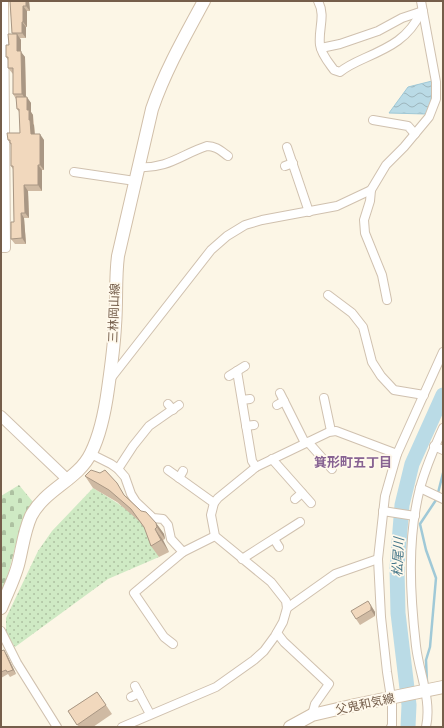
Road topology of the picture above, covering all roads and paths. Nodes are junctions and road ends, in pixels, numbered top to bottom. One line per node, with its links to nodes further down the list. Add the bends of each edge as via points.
1 (204, 1): 11 (main road, 三林岡山線, via 158,90)
2 (318, 1): 5 (street, via 322,7)
3 (3, 5): 7 (street)
4 (423, 6): 5 (street, via 378,30); 5 (street, via 409,32 401,40 340,72 334,70); 8 (street, via 436,82 436,100 429,117)
5 (321, 48)
6 (373, 120): 8 (street, via 408,126)
7 (3, 124): 16 (street, via 6,248)
8 (415, 134): 14 (street, via 386,165)
9 (287, 147): 15 (street, via 289,165)
10 (228, 156): 11 (street, via 213,146 207,146 163,165 151,168)
11 (138, 167): 13 (main road, 三林岡山線)
12 (74, 172): 13 (street)
13 (135, 181): 23 (main road, 三林岡山線, via 118,256)
14 (371, 190): 15 (street, via 337,206); 18 (street, via 364,220 365,233 382,275)
15 (309, 212): 23 (street, via 244,225 227,236 211,250)
16 (1, 248)
17 (328, 295): 25 (street, via 352,313 363,327 372,362 394,390)
18 (387, 300)
19 (443, 352): 25 (street)
20 (245, 366): 21 (street)
21 (237, 371): 22 (street); 37 (street, via 246,400 252,461)
22 (229, 376)
23 (109, 380): 34 (main road, 三林岡山線, via 100,432)
24 (280, 394): 31 (street, via 281,403)
25 (424, 395): 35 (street)
26 (324, 398): 30 (street)
27 (173, 406): 38 (street, via 149,426 140,430)
28 (1, 416): 41 (street)
29 (443, 428): 32 (street)
30 (331, 431): 31 (street); 35 (street)
31 (306, 442): 36 (street); 39 (street)
32 (434, 446): 33 (street); 42 (street)
33 (443, 450)
34 (91, 454): 38 (street); 41 (main road, 三林岡山線)
35 (397, 454): 48 (street, via 385,496)
36 (272, 459): 37 (street); 43 (street)
37 (256, 467): 46 (street)
38 (118, 469): 54 (street, via 125,476 136,502 153,518 164,519 171,539)
39 (332, 469)
40 (168, 470): 46 (street, via 181,475)
41 (68, 480): 57 (main road, 三林岡山線, via 47,496 31,516 12,583)
42 (420, 488): 45 (street); 49 (street)
43 (302, 492): 44 (street); 47 (street)
44 (295, 499)
45 (443, 499)
46 (214, 503): 51 (street, via 211,516)
47 (311, 503)
48 (384, 511): 49 (street); 56 (street)
49 (413, 516): 64 (street, via 412,597)
50 (300, 522): 52 (street)
51 (215, 536): 54 (street); 55 (street)
52 (274, 539): 53 (street); 55 (street)
53 (279, 546)
54 (183, 552): 61 (street, via 134,593 164,638)
55 (242, 559): 58 (street, via 270,582 286,601)
56 (378, 559): 58 (street, via 335,574); 65 (street, via 386,672)
57 (1, 608)
58 (287, 608): 60 (street)
59 (1, 631): 68 (street, via 17,663)
60 (277, 633): 66 (street, via 254,660 216,687); 67 (street, via 329,684 315,704)
61 (173, 644)
62 (443, 688): 64 (main road, 父鬼和気線)
63 (135, 692): 66 (street)
64 (423, 692): 65 (main road, 父鬼和気線); 72 (street, via 428,717)
65 (393, 698): 67 (main road, 父鬼和気線); 71 (street)
66 (150, 714): 69 (street)
67 (312, 715): 70 (main road, 父鬼和気線)
68 (57, 727)
69 (122, 727)
70 (290, 727)
71 (391, 727)
72 (426, 727)

